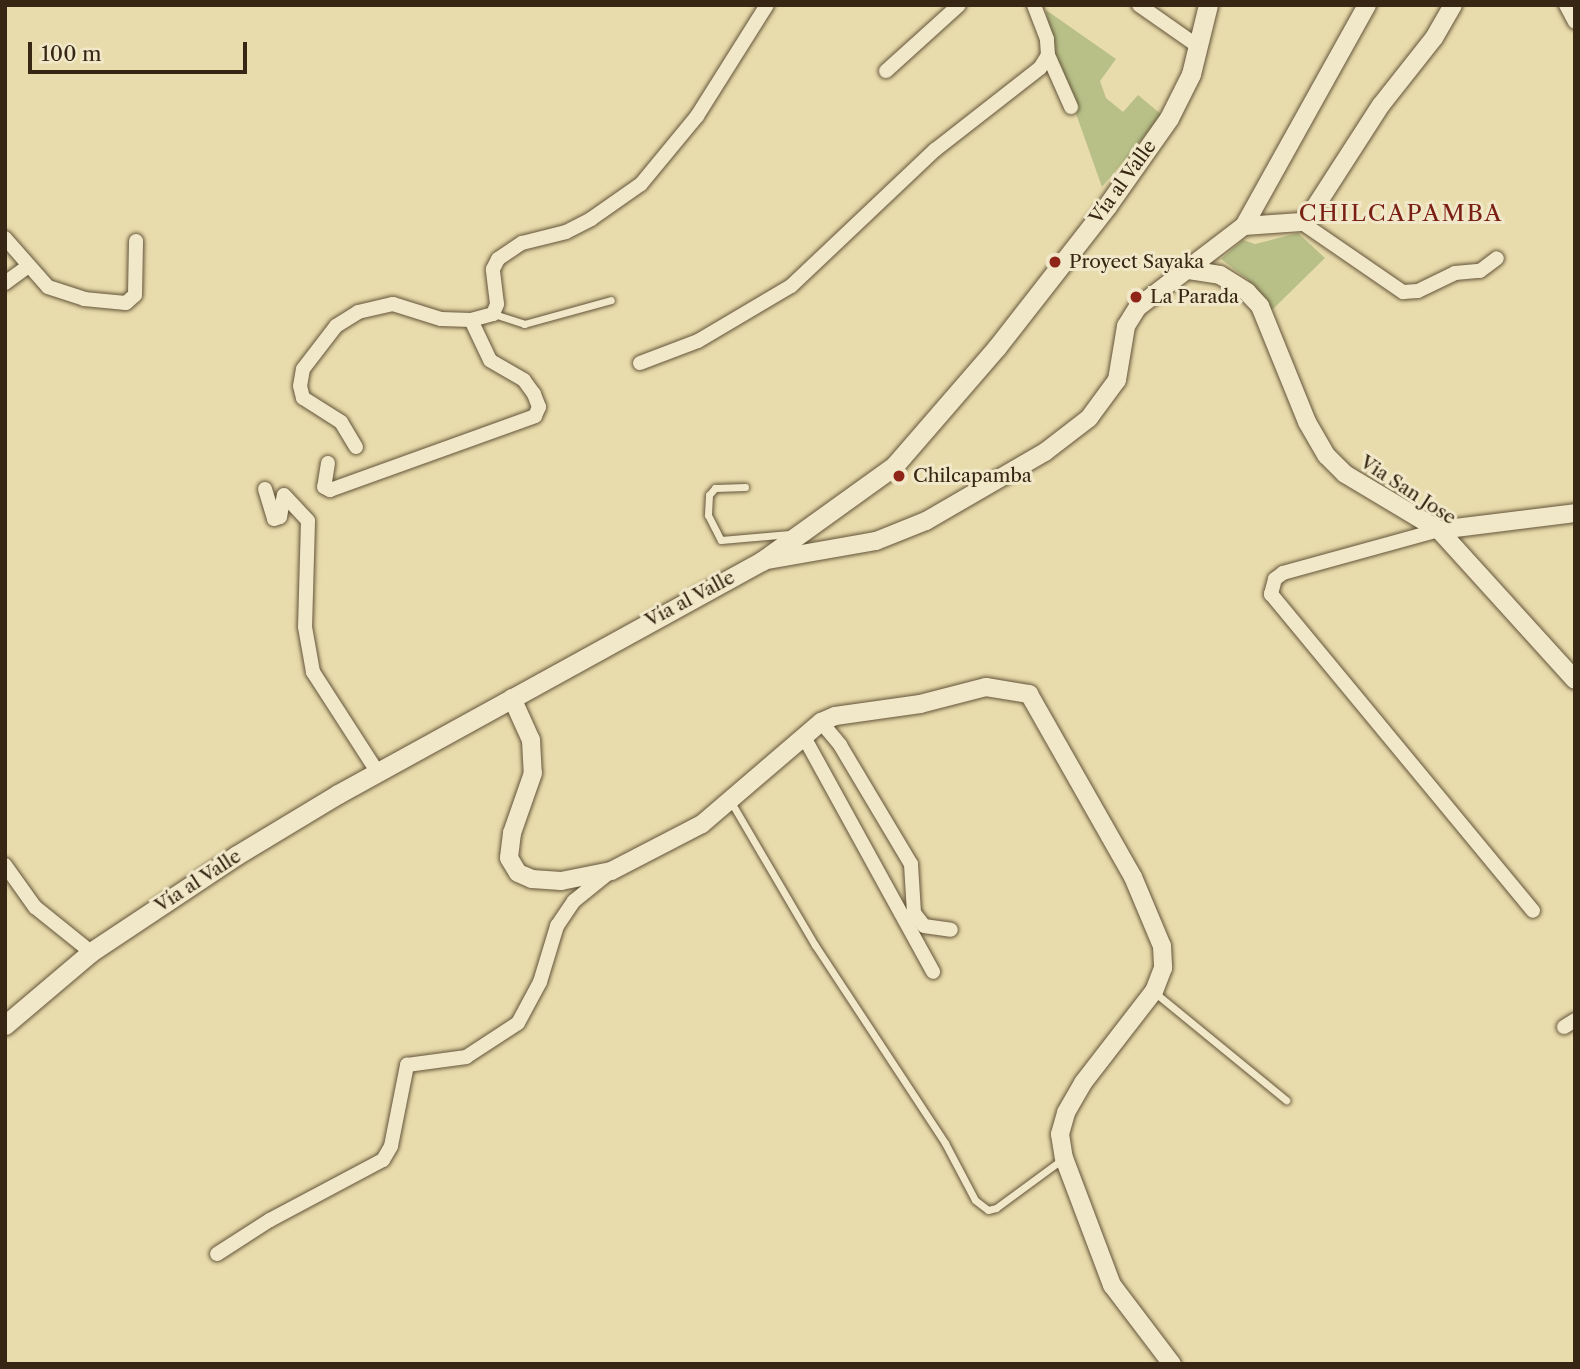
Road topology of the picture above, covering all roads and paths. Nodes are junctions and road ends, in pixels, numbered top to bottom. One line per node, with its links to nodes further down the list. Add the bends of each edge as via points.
1 (767, 5): 23 (street, via 697,116 641,184 592,219 566,232 522,243 498,259 493,269 497,304)
2 (959, 5): 12 (street)
3 (1034, 5): 11 (street, via 1043,24)
4 (1139, 5): 10 (street)
5 (1208, 5): 10 (main road, Vía al Valle)
6 (1367, 5): 15 (street)
7 (1453, 5): 14 (street)
8 (1566, 5): 9 (street)
9 (1575, 22)
10 (1199, 47): 32 (main road, Vía al Valle, via 1169,118 997,347 894,466)
11 (1048, 55): 13 (street); 25 (street, via 1040,68 934,150 791,286 698,341)
12 (886, 71)
13 (1071, 107)
14 (1301, 222): 15 (street); 18 (street, via 1403,292 1418,291 1455,272 1480,271)
15 (1244, 226): 20 (street)
16 (5, 238): 19 (street)
17 (136, 241): 19 (street, via 135,295 126,303 84,299 48,287)
18 (1497, 258)
19 (27, 267): 21 (street)
20 (1189, 270): 31 (street, Via San Jose, via 1220,275 1260,306 1307,422 1327,456 1345,474); 33 (street, via 1138,307 1126,326 1110,393 1089,418 1045,452 926,521 876,541)
21 (5, 283)
22 (611, 300): 23 (lane, via 524,324)
23 (493, 314): 24 (street)
24 (471, 320): 26 (street, via 424,316 384,305 358,312 330,332 303,369 300,386 303,398 341,422); 27 (street, via 490,360 524,380 534,394 539,407 536,416 330,490 324,487)
25 (640, 363)
26 (356, 447)
27 (328, 463)
28 (745, 487): 32 (lane, via 715,488 709,495 708,515 721,540)
29 (265, 489): 38 (street, via 274,519 280,517 284,495 308,521 305,626 313,672)
30 (1575, 513): 31 (street)
31 (1439, 530): 34 (street, Via San Jose); 42 (street, via 1283,573 1275,579 1271,594)
32 (805, 533): 33 (main road, Vía al Valle)
33 (762, 561): 35 (main road, Vía al Valle)
34 (1575, 680)
35 (512, 698): 38 (main road, Vía al Valle); 41 (street, via 531,740 533,773 512,833 509,858 517,873 561,881)
36 (821, 722): 37 (street); 43 (street, via 840,745 911,864 914,914 924,926); 46 (street, via 986,687 1029,694 1133,877 1151,918 1162,946 1163,968)
37 (804, 737): 39 (street); 45 (street)
38 (378, 773): 44 (main road, Vía al Valle, via 237,855)
39 (730, 800): 41 (street, via 702,824); 49 (lane, via 815,944 945,1143 975,1200 988,1210 996,1208)
40 (5, 864): 44 (street, via 35,907)
41 (611, 871): 50 (street, via 574,901 557,926 540,982 518,1023 466,1057 407,1065 391,1146 383,1160)
42 (1533, 911)
43 (951, 930)
44 (92, 953): 47 (main road, Vía al Valle)
45 (933, 972)
46 (1153, 991): 48 (lane); 49 (street, via 1083,1083 1066,1113 1060,1134)
47 (5, 1025)
48 (1286, 1100)
49 (1064, 1158): 51 (street, via 1112,1284)
50 (217, 1254)
51 (1171, 1364)

